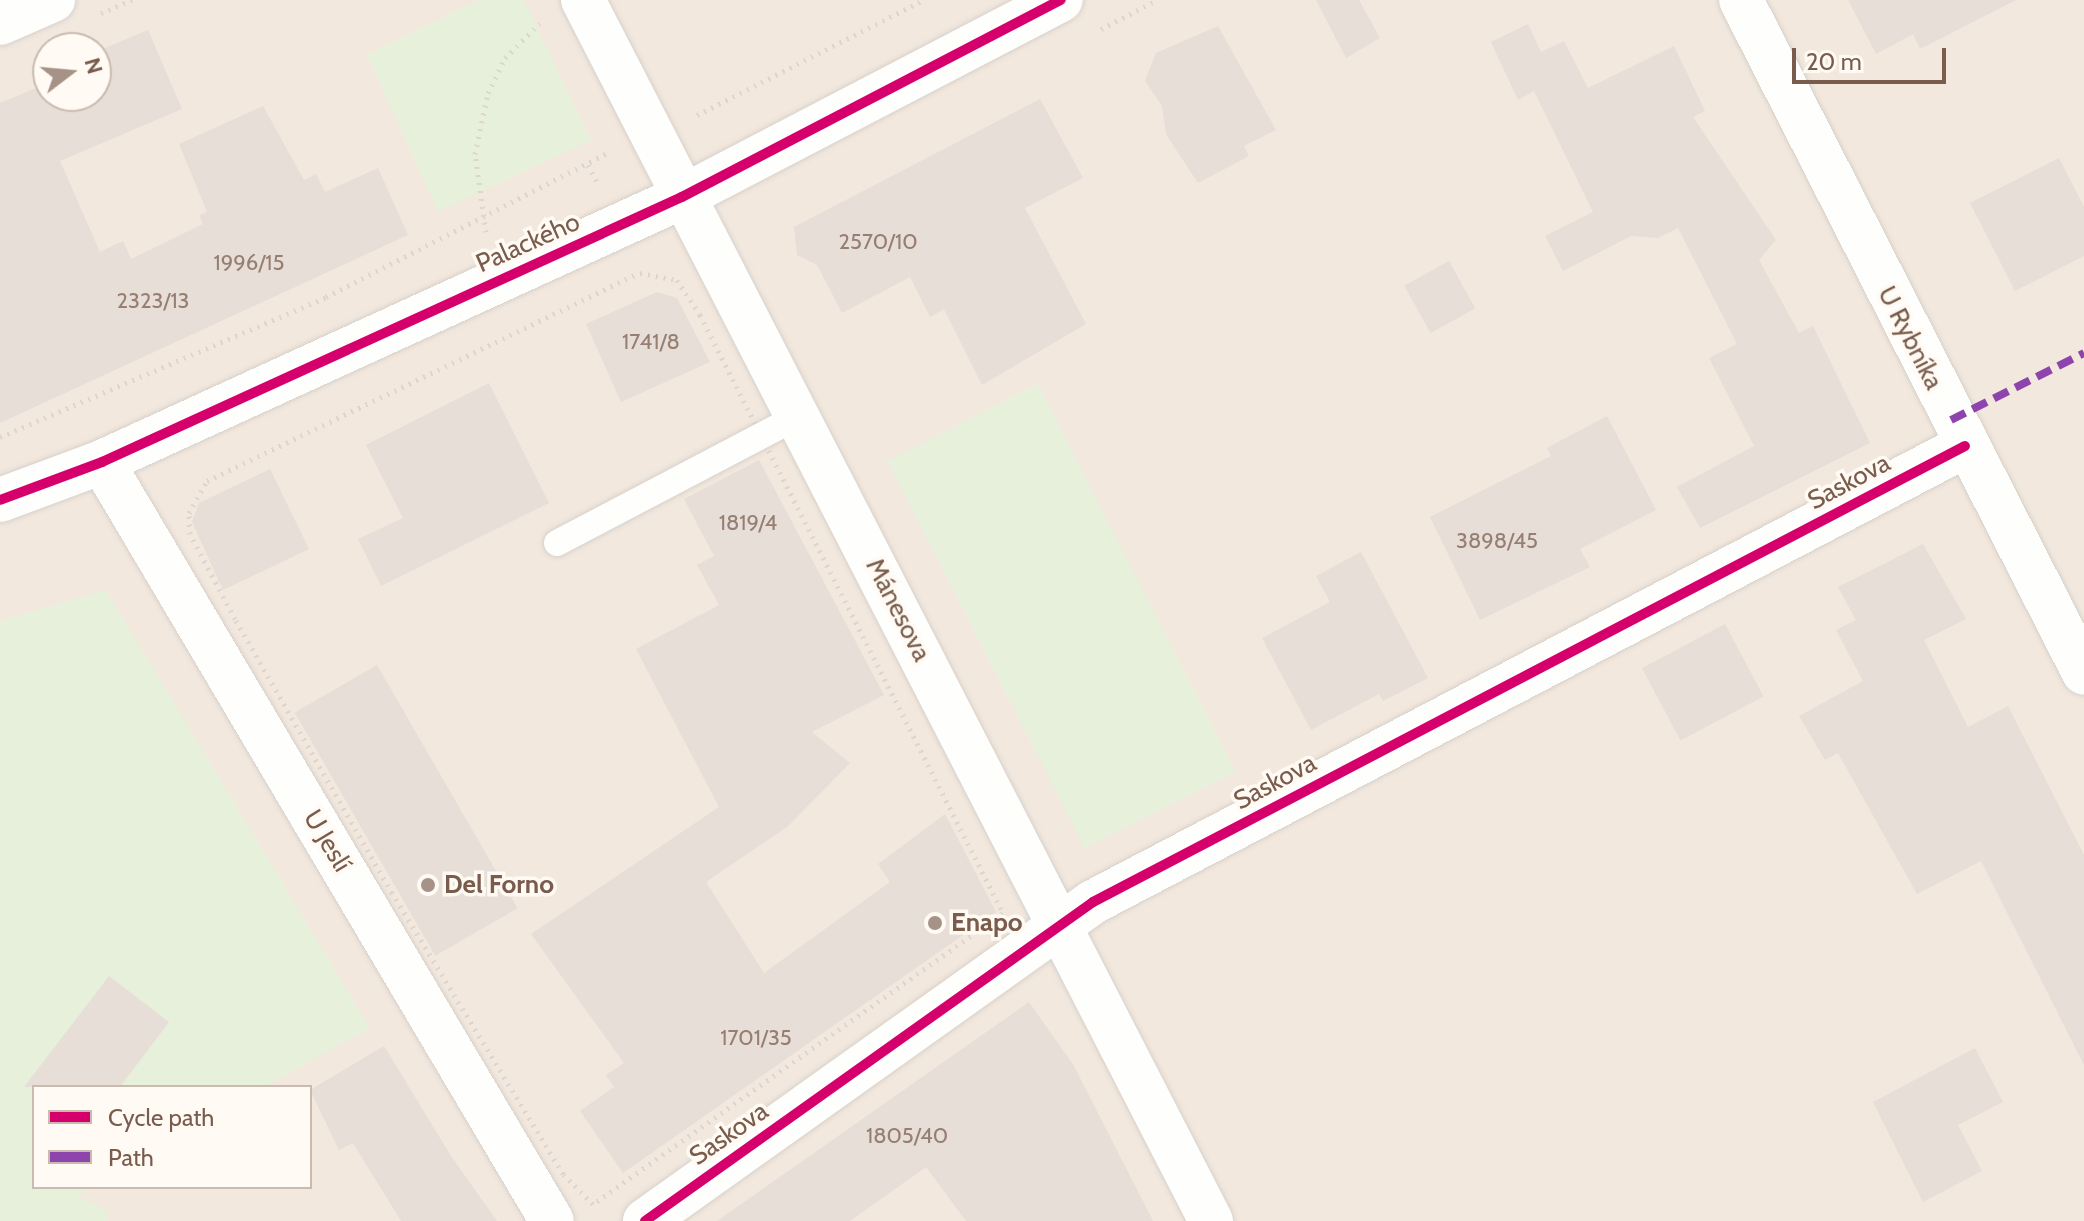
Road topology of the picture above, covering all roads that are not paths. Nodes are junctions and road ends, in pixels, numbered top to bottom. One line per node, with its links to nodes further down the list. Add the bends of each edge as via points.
1 (53, 0): 5 (street)
2 (584, 0): 6 (street, Mánesova)
3 (1061, 0): 6 (street, Palackého)
4 (1741, 0): 8 (street, U Rybníka)
5 (0, 23)
6 (682, 197): 7 (street, Mánesova); 9 (street, Palackého)
7 (799, 416): 11 (lane); 13 (street, Mánesova)
8 (1965, 446): 12 (street, U Rybníka); 13 (street, Saskova)
9 (102, 462): 10 (street, Palackého); 14 (street, U Jeslí)
10 (0, 500)
11 (557, 543)
12 (2084, 673)
13 (1060, 925): 15 (street, Saskova); 16 (street, Mánesova)
14 (552, 1221)
15 (645, 1221)
16 (1211, 1221)

